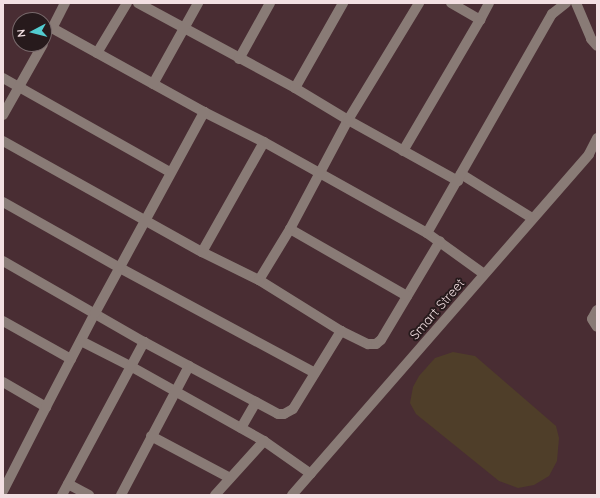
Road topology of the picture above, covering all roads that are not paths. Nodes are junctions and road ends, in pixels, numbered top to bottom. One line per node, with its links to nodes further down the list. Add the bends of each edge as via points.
1 (65, 3): 13 (street)
2 (127, 3): 17 (street)
3 (138, 3): 14 (street)
4 (198, 3): 14 (street)
5 (270, 3): 18 (street)
6 (343, 3): 22 (street)
7 (419, 3): 25 (street)
8 (452, 3): 12 (street)
9 (489, 3): 12 (street)
10 (566, 3): 33 (street, via 552,14)
11 (576, 3): 15 (street, via 591,39)
12 (480, 20): 30 (street)
13 (52, 28): 17 (street)
14 (184, 28): 18 (street); 20 (street)
15 (597, 46)
16 (38, 52): 21 (street)
17 (98, 53): 20 (street)
18 (239, 59): 22 (street)
19 (3, 78): 21 (street)
20 (152, 84): 23 (street)
21 (18, 87): 24 (street); 31 (street)
22 (295, 88): 25 (street)
23 (204, 112): 28 (street); 31 (street)
24 (3, 115)
25 (348, 120): 30 (street); 32 (street)
26 (597, 138): 29 (street, Smart Street)
27 (3, 140): 36 (street)
28 (264, 142): 32 (street); 40 (street)
29 (595, 150): 35 (street, Smart Street)
30 (403, 151): 33 (street)
31 (170, 172): 36 (street)
32 (319, 173): 37 (street); 38 (street)
33 (459, 178): 35 (street); 38 (street)
34 (3, 202): 42 (street)
35 (532, 218): 43 (street, Smart Street)
36 (146, 220): 40 (street); 42 (street)
37 (290, 229): 44 (street); 45 (street)
38 (427, 233): 39 (street)
39 (440, 241): 43 (street); 45 (street)
40 (202, 252): 44 (street)
41 (3, 261): 47 (street)
42 (120, 268): 47 (street); 56 (street)
43 (484, 274): 64 (street, Smart Street)
44 (259, 280): 50 (street)
45 (407, 296): 50 (street, via 381,340 376,344 368,344)
46 (597, 310): 49 (street, via 592,319)
47 (95, 313): 51 (street); 52 (street)
48 (3, 321): 53 (street)
49 (597, 327)
50 (341, 331): 56 (street)
51 (81, 341): 53 (street); 55 (street)
52 (144, 342): 54 (street); 55 (street)
53 (71, 359): 60 (street)
54 (189, 366): 58 (street); 59 (street)
55 (132, 367): 58 (street); 66 (street)
56 (315, 373): 59 (street, via 297,404 288,413 278,414)
57 (3, 382): 60 (street)
58 (175, 392): 61 (street); 62 (street)
59 (256, 402): 61 (street)
60 (46, 407): 67 (street)
61 (241, 428): 63 (street)
62 (151, 436): 65 (street); 71 (street)
63 (264, 441): 64 (street); 65 (street)
64 (311, 474): 68 (street, Smart Street)
65 (230, 478): 72 (street)
66 (68, 484): 69 (street); 70 (street)
67 (3, 491)
68 (296, 494)
69 (62, 495)
70 (89, 495)
71 (120, 495)
72 (215, 495)

